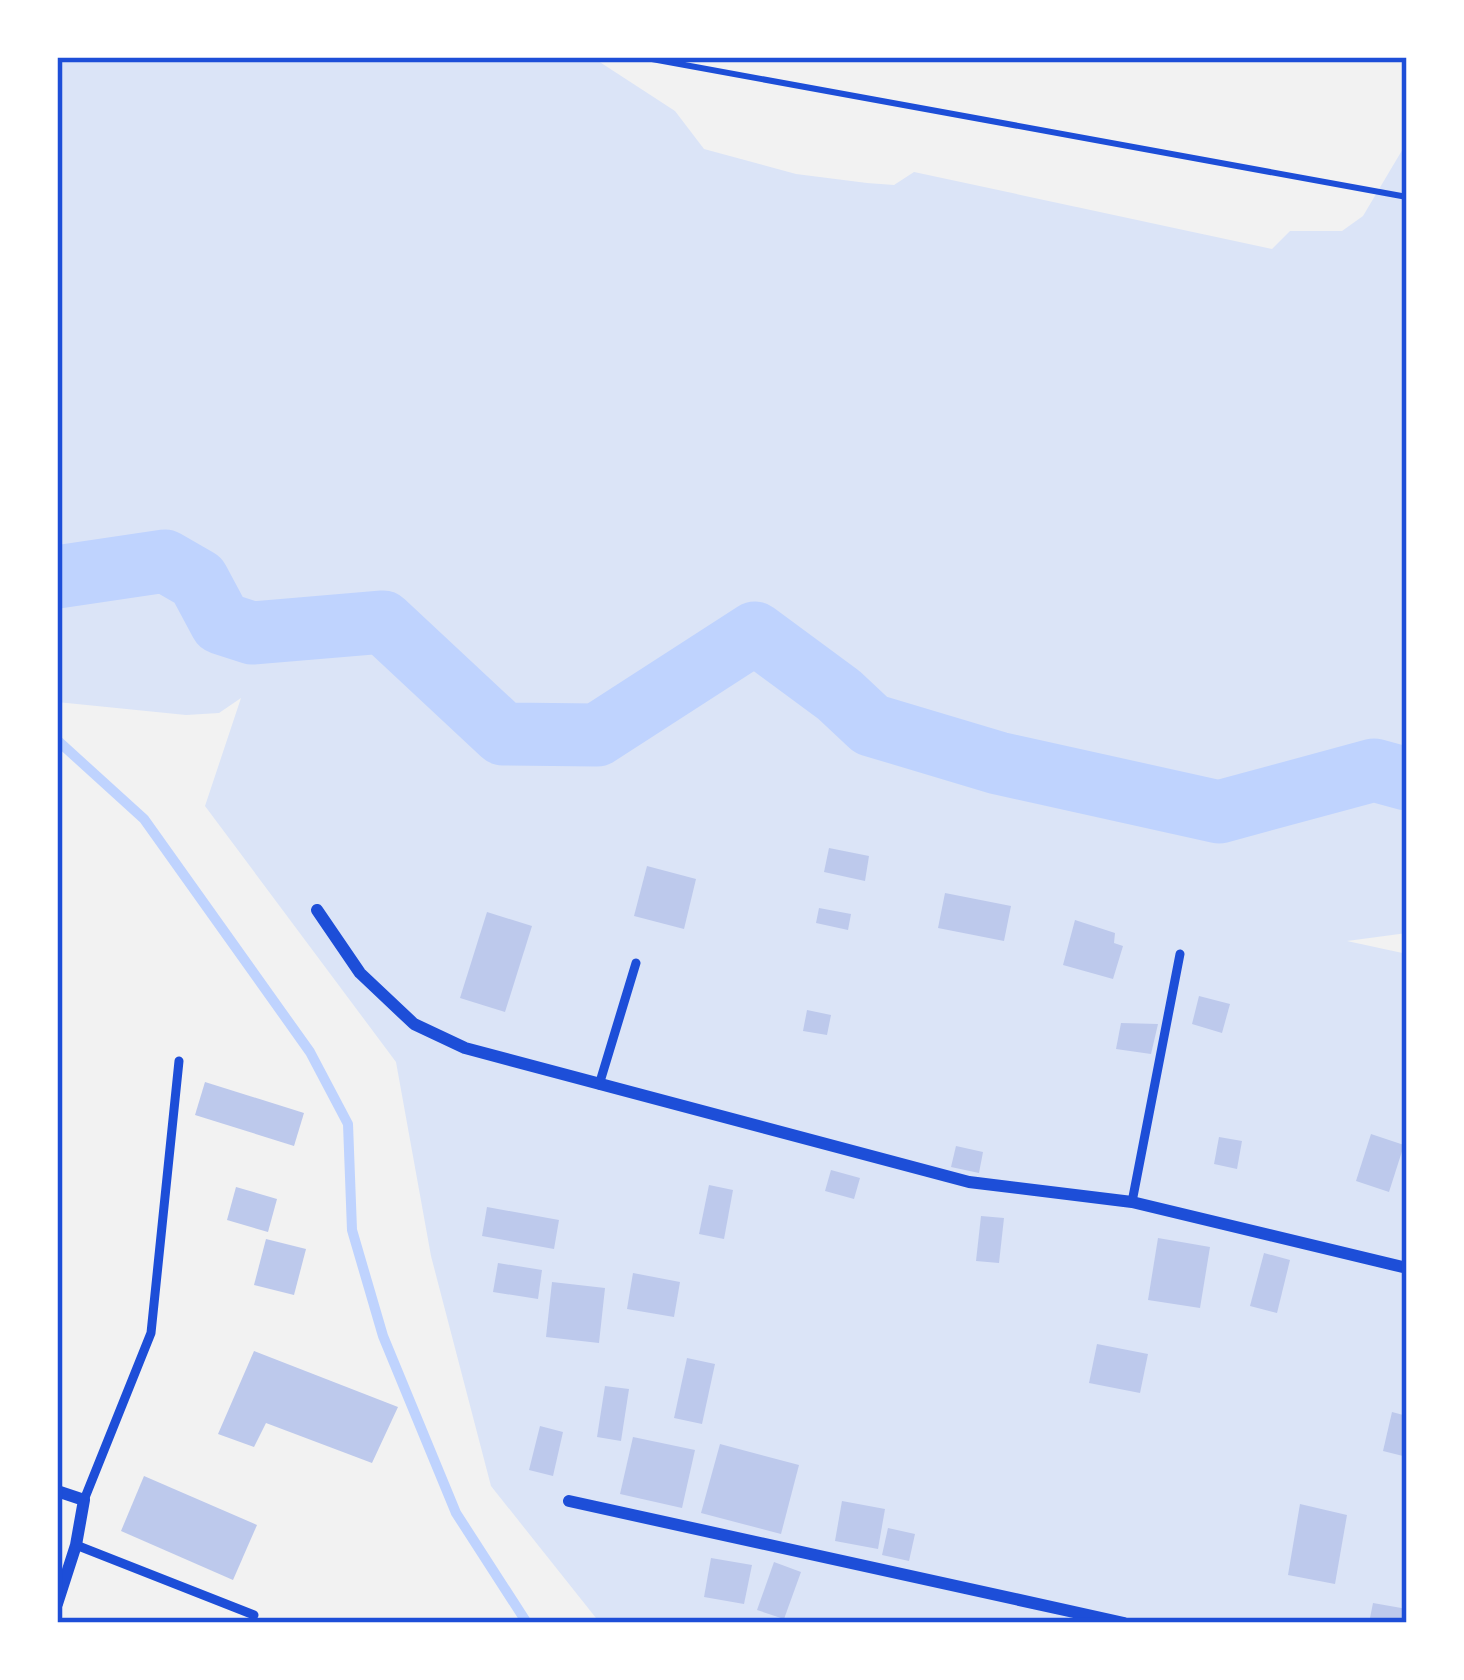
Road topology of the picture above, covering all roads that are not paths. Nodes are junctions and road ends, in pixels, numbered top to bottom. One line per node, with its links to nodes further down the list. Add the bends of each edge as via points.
1 (317, 910): 5 (street, via 360,974 414,1024 465,1048)
2 (1180, 954): 6 (lane)
3 (637, 963): 5 (lane)
4 (178, 1061): 9 (lane, via 151,1333)
5 (599, 1085): 6 (street, via 969,1182)
6 (1132, 1202): 7 (street)
7 (1407, 1268)
8 (57, 1491): 9 (street)
9 (84, 1500): 11 (street)
10 (569, 1502): 14 (street)
11 (76, 1545): 12 (street); 13 (lane)
12 (57, 1604)
13 (254, 1616)
14 (1124, 1623)

